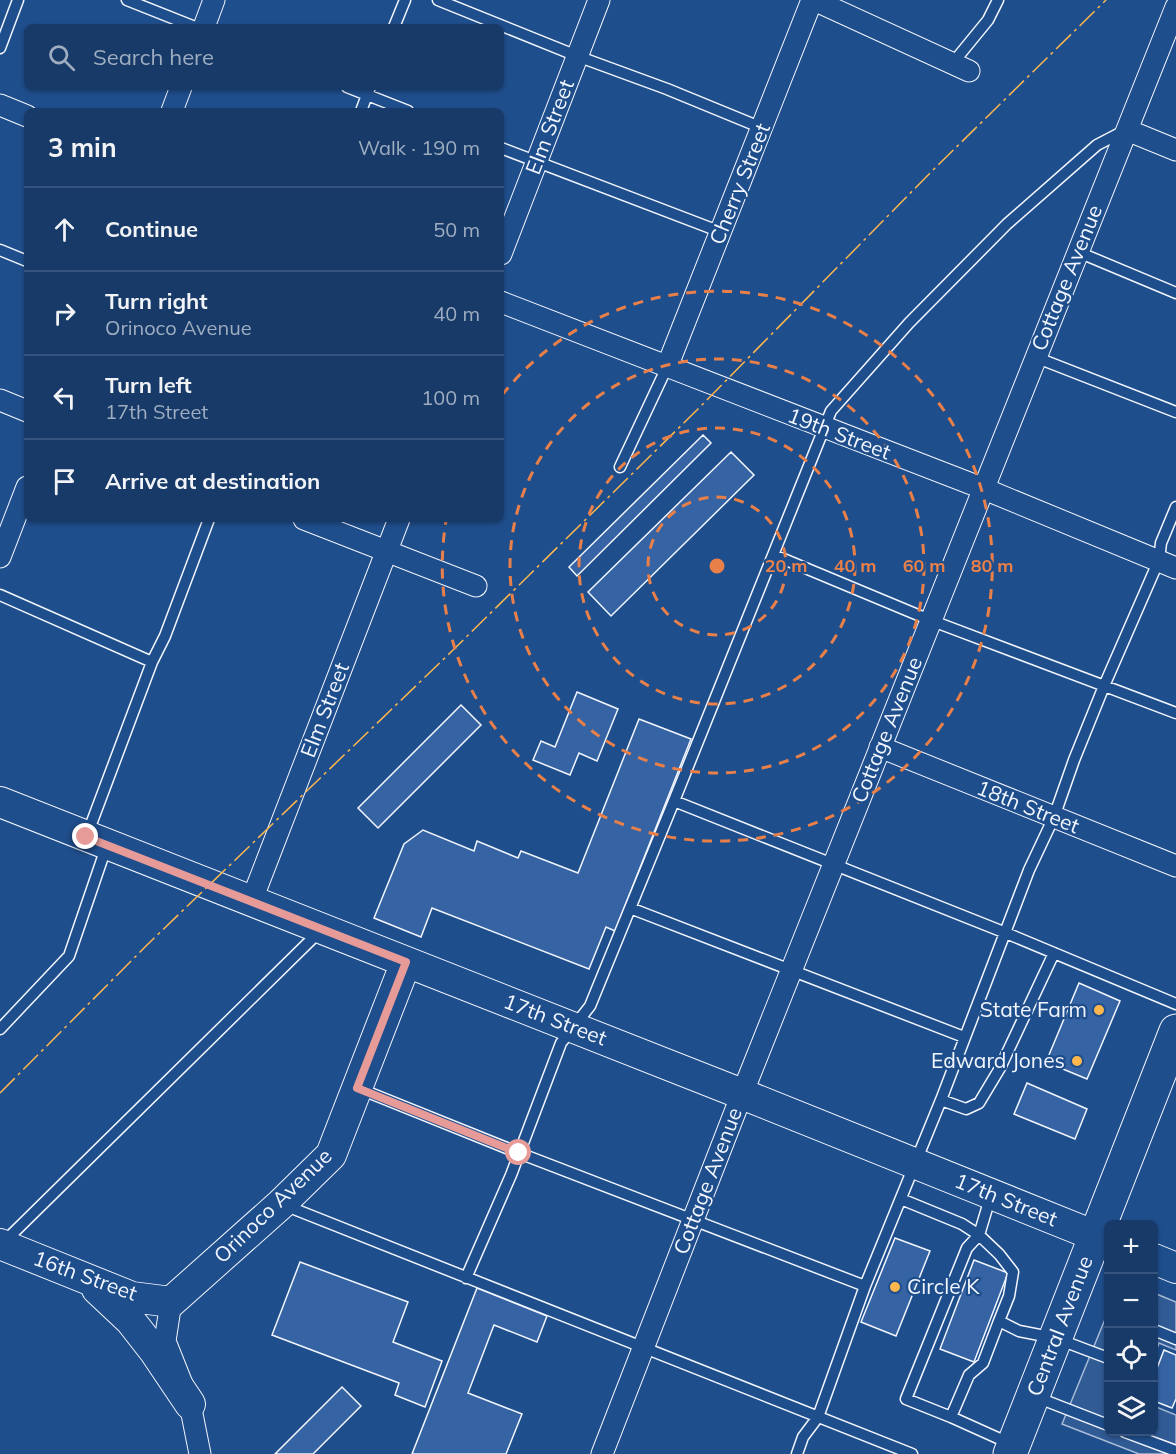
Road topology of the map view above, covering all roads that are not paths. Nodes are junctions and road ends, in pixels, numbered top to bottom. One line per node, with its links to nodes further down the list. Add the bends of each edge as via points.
1 (18, 0): 16 (lane)
2 (127, 0): 11 (lane)
3 (214, 0): 12 (street)
4 (405, 0): 13 (lane)
5 (438, 0): 14 (lane)
6 (598, 0): 18 (street, Elm Street)
7 (813, 0): 19 (street); 27 (street, Cherry Street)
8 (998, 0): 19 (lane)
9 (1166, 0): 10 (lane)
10 (1176, 6): 17 (street, Cottage Avenue)
11 (187, 24)
12 (205, 24)
13 (395, 24)
14 (498, 24)
15 (504, 27): 18 (lane)
16 (0, 48)
17 (1167, 49): 28 (street, Cottage Avenue)
18 (577, 56): 27 (lane); 31 (street, Elm Street)
19 (960, 68)
20 (180, 90): 23 (street)
21 (369, 91): 24 (lane); 25 (lane)
22 (0, 105): 26 (street)
23 (173, 108)
24 (362, 108)
25 (402, 108)
26 (24, 115)
27 (762, 128): 32 (street, Cherry Street)
28 (1127, 130): 30 (street); 35 (street, Cottage Avenue); 44 (lane, via 1097,145 1007,224 909,323 831,411)
29 (504, 149): 31 (lane)
30 (1176, 150)
31 (536, 162): 32 (lane); 33 (street, Elm Street)
32 (720, 232): 40 (street, Cherry Street)
33 (504, 246)
34 (0, 250): 36 (lane)
35 (1078, 252): 37 (lane); 39 (street, Cottage Avenue)
36 (24, 260)
37 (1176, 293)
38 (504, 303): 40 (street, 19th Street)
39 (1035, 357): 43 (lane); 46 (street, Cottage Avenue)
40 (666, 367): 44 (street, 19th Street); 45 (lane)
41 (0, 400): 42 (street)
42 (24, 410)
43 (1176, 412)
44 (825, 429): 46 (street, 19th Street); 53 (lane)
45 (620, 467)
46 (982, 488): 55 (street, 19th Street); 58 (street, Cottage Avenue)
47 (24, 495): 54 (street)
48 (1176, 507): 55 (lane, via 1161,543)
49 (208, 522): 59 (lane)
50 (312, 522): 52 (street)
51 (398, 522): 52 (street, Elm Street)
52 (387, 551): 56 (street); 69 (street, Elm Street)
53 (774, 555): 58 (lane); 63 (lane)
54 (0, 557)
55 (1167, 564): 60 (lane)
56 (476, 586)
57 (0, 596): 59 (lane)
58 (930, 620): 60 (lane); 62 (street, Cottage Avenue)
59 (152, 662): 66 (lane)
60 (1104, 686): 61 (lane); 65 (lane)
61 (1176, 713)
62 (880, 747): 65 (street, 18th Street); 67 (street, Cottage Avenue)
63 (674, 801): 67 (lane); 70 (lane)
64 (0, 802): 66 (street, 17th Street)
65 (1054, 817): 68 (street, 18th Street); 72 (lane)
66 (97, 841): 69 (street, 17th Street); 78 (lane, via 69,956)
67 (833, 865): 72 (lane); 75 (street, Cottage Avenue)
68 (1176, 866)
69 (250, 902): 71 (street, 17th Street)
70 (630, 908): 75 (lane); 77 (lane, via 590,1006)
71 (321, 929): 74 (street, 17th Street); 92 (lane)
72 (1006, 933): 73 (lane); 80 (lane)
73 (1054, 953): 76 (lane); 83 (lane, via 1000,1068 979,1103 966,1109)
74 (406, 962): 77 (street, 17th Street); 81 (street, Orinoco Avenue)
75 (791, 969): 80 (lane); 82 (street, Cottage Avenue)
76 (1176, 1004)
77 (574, 1028): 82 (street, 17th Street); 84 (lane, via 561,1043)
78 (0, 1029)
79 (1176, 1031): 91 (main road, Central Avenue)
80 (964, 1037): 83 (lane)
81 (357, 1088): 84 (lane); 88 (street, Orinoco Avenue, via 331,1155)
82 (742, 1094): 85 (street, 17th Street); 89 (street, Cottage Avenue)
83 (941, 1100): 85 (lane)
84 (519, 1153): 89 (lane); 96 (lane)
85 (916, 1164): 86 (street, 17th Street); 87 (lane)
86 (992, 1194): 90 (lane); 91 (street, 17th Street)
87 (901, 1199): 90 (lane); 97 (lane)
88 (280, 1204): 96 (lane); 98 (street, Orinoco Avenue)
89 (693, 1220): 97 (lane); 103 (street, Cottage Avenue)
90 (979, 1235): 99 (lane, via 1012,1272 1009,1296); 108 (lane, via 967,1248 906,1399)
91 (1102, 1238): 101 (main road, Central Avenue)
92 (1, 1244): 95 (street, 16th Street)
93 (1158, 1261): 94 (street)
94 (1176, 1268)
95 (83, 1277): 98 (street, 16th Street, via 132,1297); 106 (street, via 130,1320)
96 (466, 1278): 103 (lane)
97 (866, 1286): 107 (lane)
98 (171, 1302): 106 (street, via 165,1341)
99 (999, 1321): 101 (lane, via 1019,1331); 108 (lane, via 983,1363 969,1375)
100 (1158, 1332): 102 (lane)
101 (1055, 1338): 104 (lane); 105 (main road, Central Avenue)
102 (1176, 1339)
103 (643, 1347): 107 (lane); 114 (street, Cottage Avenue)
104 (1104, 1356)
105 (1033, 1395): 109 (lane); 111 (main road, Central Avenue)
106 (190, 1404): 113 (street)
107 (818, 1417): 115 (lane, via 803,1437); 116 (lane)
108 (951, 1418): 111 (lane)
109 (1104, 1423)
110 (1138, 1436): 112 (lane)
111 (1012, 1450)
112 (1176, 1451)
113 (200, 1454)
114 (602, 1454)
115 (797, 1454)
116 (912, 1454)

